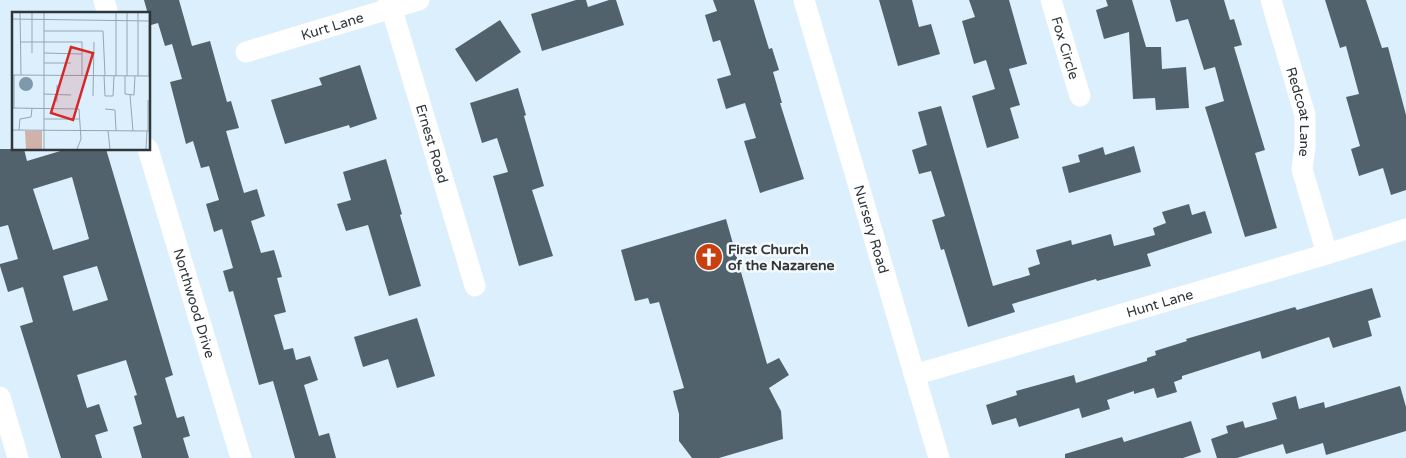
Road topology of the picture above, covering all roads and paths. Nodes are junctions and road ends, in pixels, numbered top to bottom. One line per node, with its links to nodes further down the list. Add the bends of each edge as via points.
1 (418, 0): 5 (street, Kurt Lane)
2 (804, 0): 12 (street, Nursery Road)
3 (1051, 0): 7 (street, Fox Circle)
4 (1272, 0): 10 (street, Redcoat Lane, via 1305,115 1306,147 1302,169)
5 (390, 4): 6 (street, Kurt Lane); 11 (street, Ernest Road)
6 (246, 52)
7 (1080, 96)
8 (148, 150): 15 (street, Northwood Drive)
9 (1406, 229): 10 (street, Hunt Lane)
10 (1327, 254): 12 (street, Hunt Lane)
11 (475, 286)
12 (914, 375): 16 (street, Nursery Road)
13 (0, 397): 14 (street)
14 (18, 458)
15 (240, 458)
16 (939, 458)

